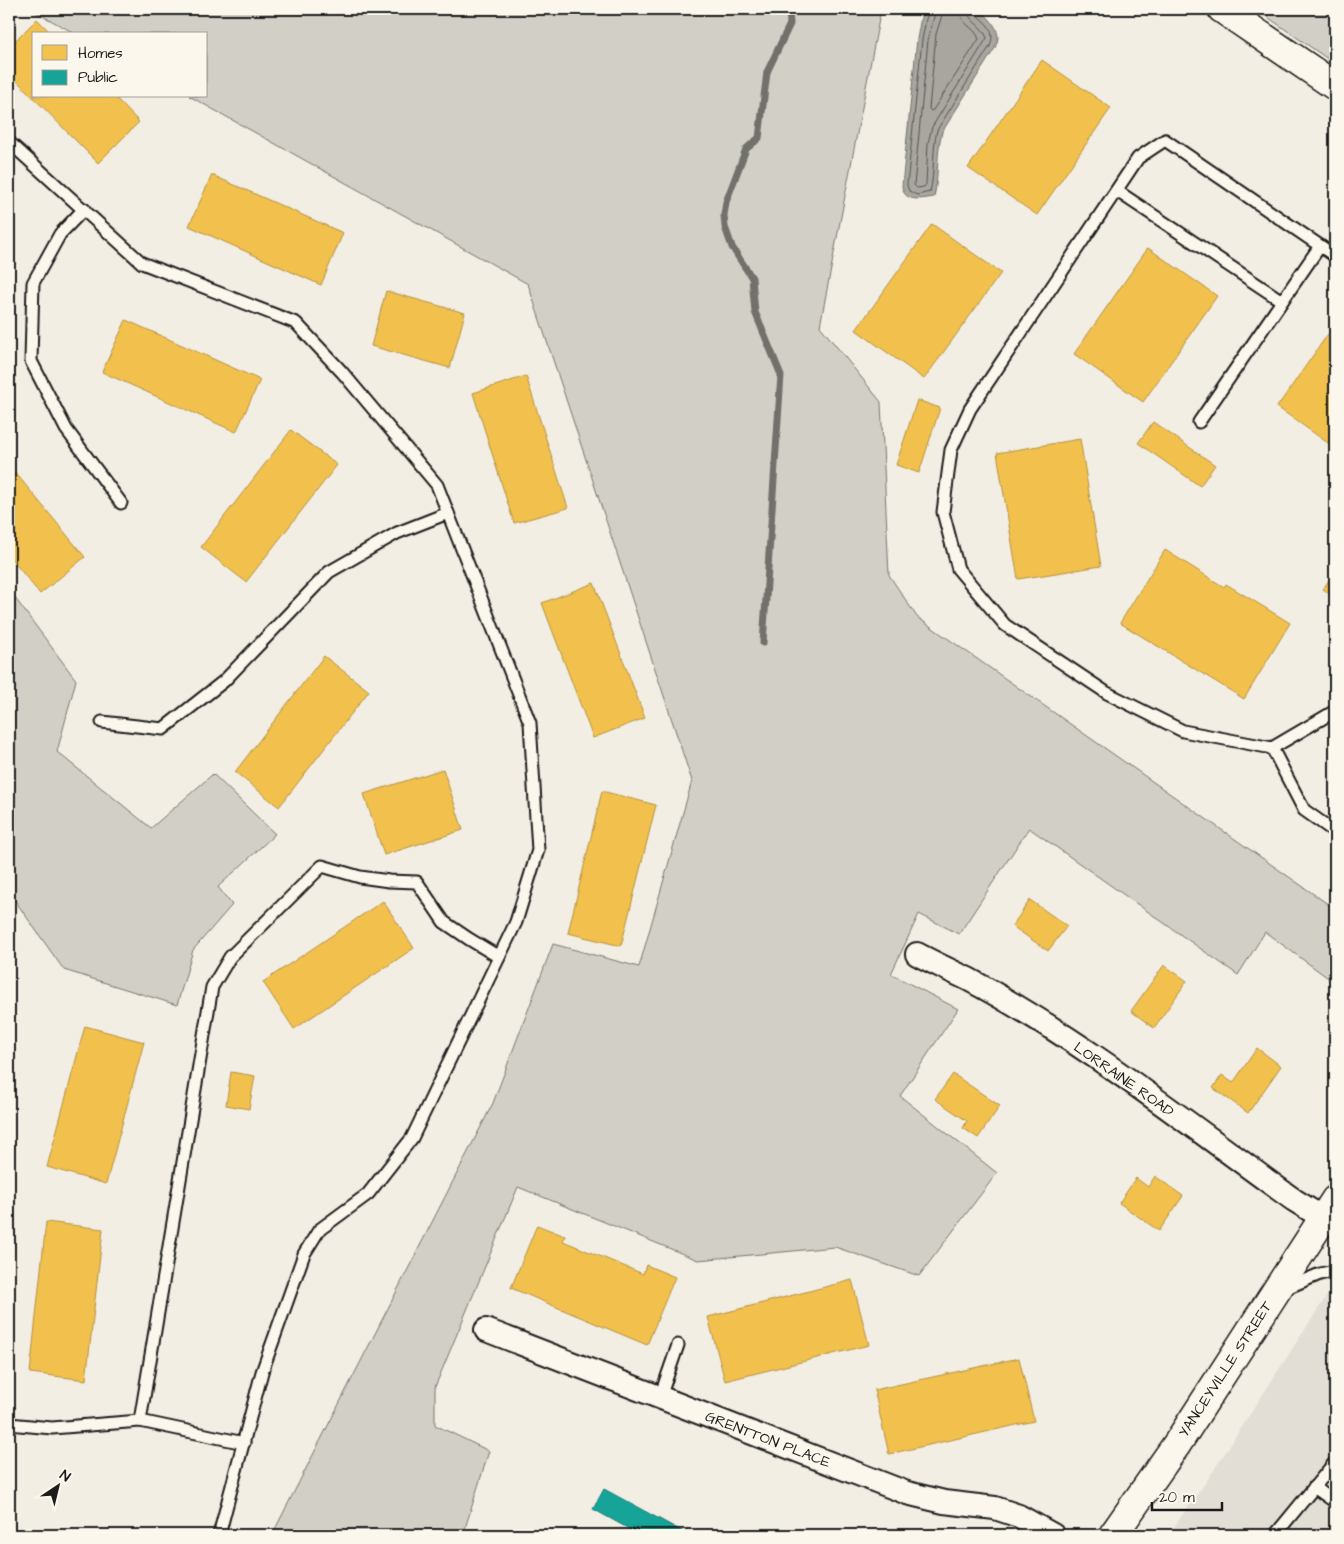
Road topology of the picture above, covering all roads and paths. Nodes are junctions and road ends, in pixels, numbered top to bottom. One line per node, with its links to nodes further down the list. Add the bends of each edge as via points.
1 (1222, 9): 2 (main road)
2 (1335, 86)
3 (9, 142): 5 (lane)
4 (1117, 191): 6 (lane, via 1138,158 1165,140); 8 (lane); 14 (lane, via 970,409 951,450 943,512 958,569 1005,626 1107,693 1183,731)
5 (84, 209): 10 (lane, via 60,234 33,283 31,361 66,429); 11 (lane, via 142,263 296,323 342,372 436,485)
6 (1320, 246): 7 (lane); 8 (lane)
7 (1335, 256)
8 (1282, 301): 9 (lane)
9 (1199, 422)
10 (121, 504)
11 (448, 513): 13 (lane, via 397,533 329,572 224,681 163,729); 17 (lane, via 530,723 538,850 516,922)
12 (1335, 711): 14 (lane)
13 (102, 722)
14 (1272, 748): 15 (lane, via 1304,810)
15 (1335, 832)
16 (917, 954): 18 (street, LORRAINE ROAD, via 968,979 1062,1036 1294,1200)
17 (499, 957): 24 (lane, via 444,922 417,882 360,877 322,866 230,958 212,987); 26 (lane, via 412,1138 368,1194 319,1230 304,1254 262,1372)
18 (1331, 1214): 20 (main road, YANCEYVILLE STREET)
19 (1335, 1271): 20 (lane)
20 (1274, 1294): 32 (main road, YANCEYVILLE STREET, via 1177,1444)
21 (486, 1330): 23 (street, GRENTTON PLACE)
22 (678, 1344): 23 (lane)
23 (660, 1397): 31 (street, GRENTTON PLACE, via 907,1493 944,1502 995,1508 1019,1516)
24 (140, 1421): 25 (lane, via 52,1428); 26 (lane)
25 (9, 1424)
26 (244, 1442): 30 (lane)
27 (1335, 1462): 28 (lane)
28 (1314, 1487): 29 (lane); 33 (lane)
29 (1335, 1502)
30 (219, 1535)
31 (1053, 1535)
32 (1112, 1535)
33 (1275, 1535)

